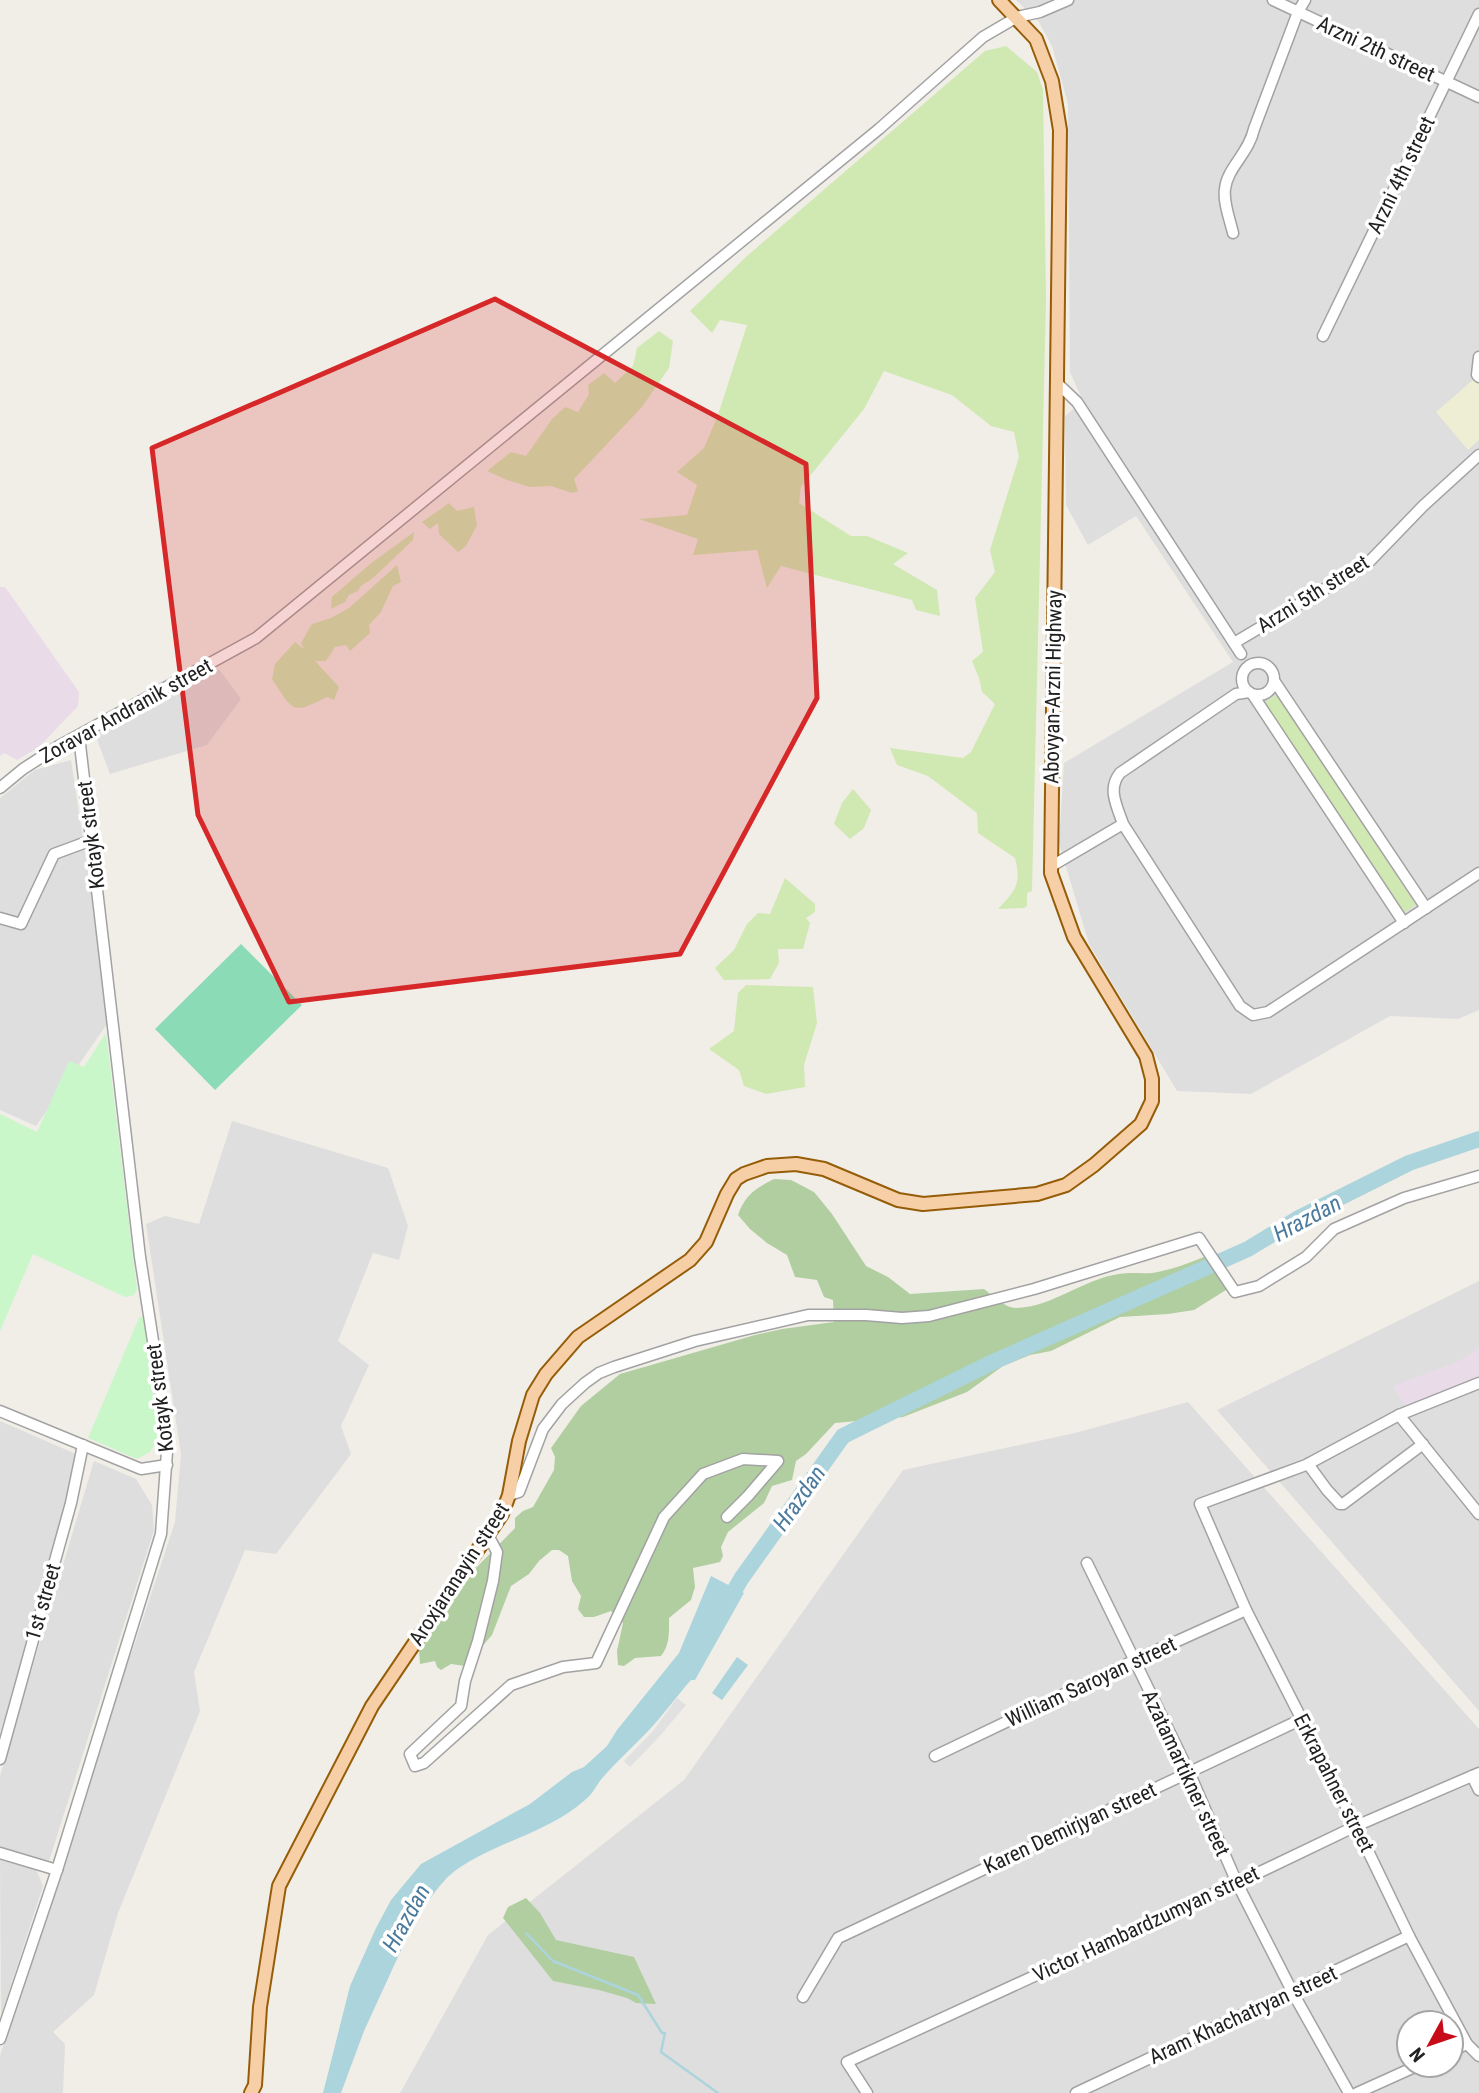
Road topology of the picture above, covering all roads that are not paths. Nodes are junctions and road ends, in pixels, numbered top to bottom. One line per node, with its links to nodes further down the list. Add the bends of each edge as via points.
1 (999, 0): 7 (main road, Abovyan-Arzni Highway)
2 (1068, 0): 7 (street, Zoravar Andranik street)
3 (1273, 0): 5 (street, Arzni 2th street)
4 (1305, 0): 5 (street)
5 (1298, 12): 8 (street, Arzni 2th street); 10 (street, via 1251,143 1228,176 1224,191)
6 (1479, 14): 8 (street, Arzni 4th street)
7 (1017, 17): 14 (main road, Abovyan-Arzni Highway, via 1040,49 1052,81 1060,130); 20 (street, Zoravar Andranik street, via 983,37 869,138 256,638)
8 (1446, 82): 9 (street, Arzni 2th street); 11 (street, Arzni 4th street)
9 (1479, 97)
10 (1233, 233)
11 (1323, 336)
12 (1479, 357): 13 (street)
13 (1479, 377)
14 (1056, 382): 16 (street, via 1077,402); 24 (main road, Abovyan-Arzni Highway)
15 (1479, 455): 16 (street, Arzni 5th street, via 1368,563)
16 (1234, 643): 17 (street)
17 (1241, 654)
18 (1275, 682): 19 (street, via 1265,694); 19 (street, via 1272,670 1261,663 1248,666 1244,671); 26 (street)
19 (1248, 690): 22 (street, via 1120,773 1112,792); 28 (street)
20 (79, 736): 21 (street, Zoravar Andranik street); 23 (street, Kotayk street)
21 (0, 788)
22 (1123, 824): 24 (street); 28 (street, via 1240,1006 1253,1015 1268,1012)
23 (92, 840): 27 (street, via 54,854 21,925); 37 (street, Kotayk street)
24 (1050, 867): 30 (main road, Abovyan-Arzni Highway, via 1074,937 1146,1056 1152,1101 1141,1124 1066,1185 1037,1194)
25 (1479, 873): 26 (street)
26 (1426, 908): 28 (street)
27 (0, 918)
28 (1404, 923)
29 (1479, 1176): 38 (street, via 1404,1198 1334,1229 1306,1257 1259,1286 1236,1292 1199,1238 929,1316 808,1315 695,1341 614,1367 585,1382 562,1404 543,1429 519,1492)
30 (923, 1204): 38 (main road, Aroxjaranayin street, via 898,1200 824,1169 796,1164 767,1166 736,1179 706,1242 690,1260 578,1337 546,1374 533,1395 519,1440)
31 (1479, 1383): 33 (street)
32 (0, 1411): 35 (street)
33 (1399, 1415): 34 (street); 36 (street)
34 (1423, 1444): 36 (street, via 1343,1504); 39 (street)
35 (83, 1445): 37 (street, via 141,1469); 47 (street, 1st street)
36 (1308, 1464): 43 (street, Erkrapahner street, via 1200,1504)
37 (167, 1465): 53 (street, Kotayk street, via 161,1534)
38 (509, 1495): 41 (main road, Aroxjaranayin street)
39 (1479, 1514)
40 (727, 1517): 41 (street, via 778,1461 743,1460 703,1474 664,1517 596,1663 563,1667 511,1685 424,1763 415,1766 410,1754 461,1706 493,1581 497,1552)
41 (488, 1535): 62 (main road, Aroxjaranayin street, via 372,1706 279,1886)
42 (1087, 1563): 44 (street, Azatamartikner street)
43 (1247, 1610): 44 (street, William Saroyan street); 45 (street, Erkrapahner street)
44 (1133, 1661): 46 (street, William Saroyan street); 48 (street, Azatamartikner street)
45 (1302, 1719): 48 (street, Karen Demirjyan street); 51 (street, Erkrapahner street)
46 (936, 1756)
47 (0, 1759)
48 (1189, 1772): 54 (street, Azatamartikner street); 57 (street, Karen Demirjyan street, via 838,1938)
49 (1475, 1775): 50 (street); 51 (street, Victor Hambardzumyan street)
50 (1479, 1790)
51 (1356, 1826): 54 (street, Victor Hambardzumyan street); 55 (street, Erkrapahner street)
52 (0, 1853): 53 (street)
53 (57, 1870): 58 (street, Kotayk street)
54 (1237, 1883): 56 (street, Azatamartikner street); 63 (street, Victor Hambardzumyan street, via 847,2062)
55 (1409, 1936): 56 (street, Aram Khachatryan street); 59 (street, Erkrapahner street)
56 (1293, 1993): 64 (street, Aram Khachatryan street); 65 (street, Azatamartikner street)
57 (803, 1997)
58 (0, 2039)
59 (1467, 2043): 60 (street, Erkrapahner street)
60 (1479, 2056)
61 (1395, 2076): 66 (street)
62 (251, 2093)
63 (867, 2093)
64 (1076, 2093)
65 (1349, 2093)
66 (1357, 2093)

